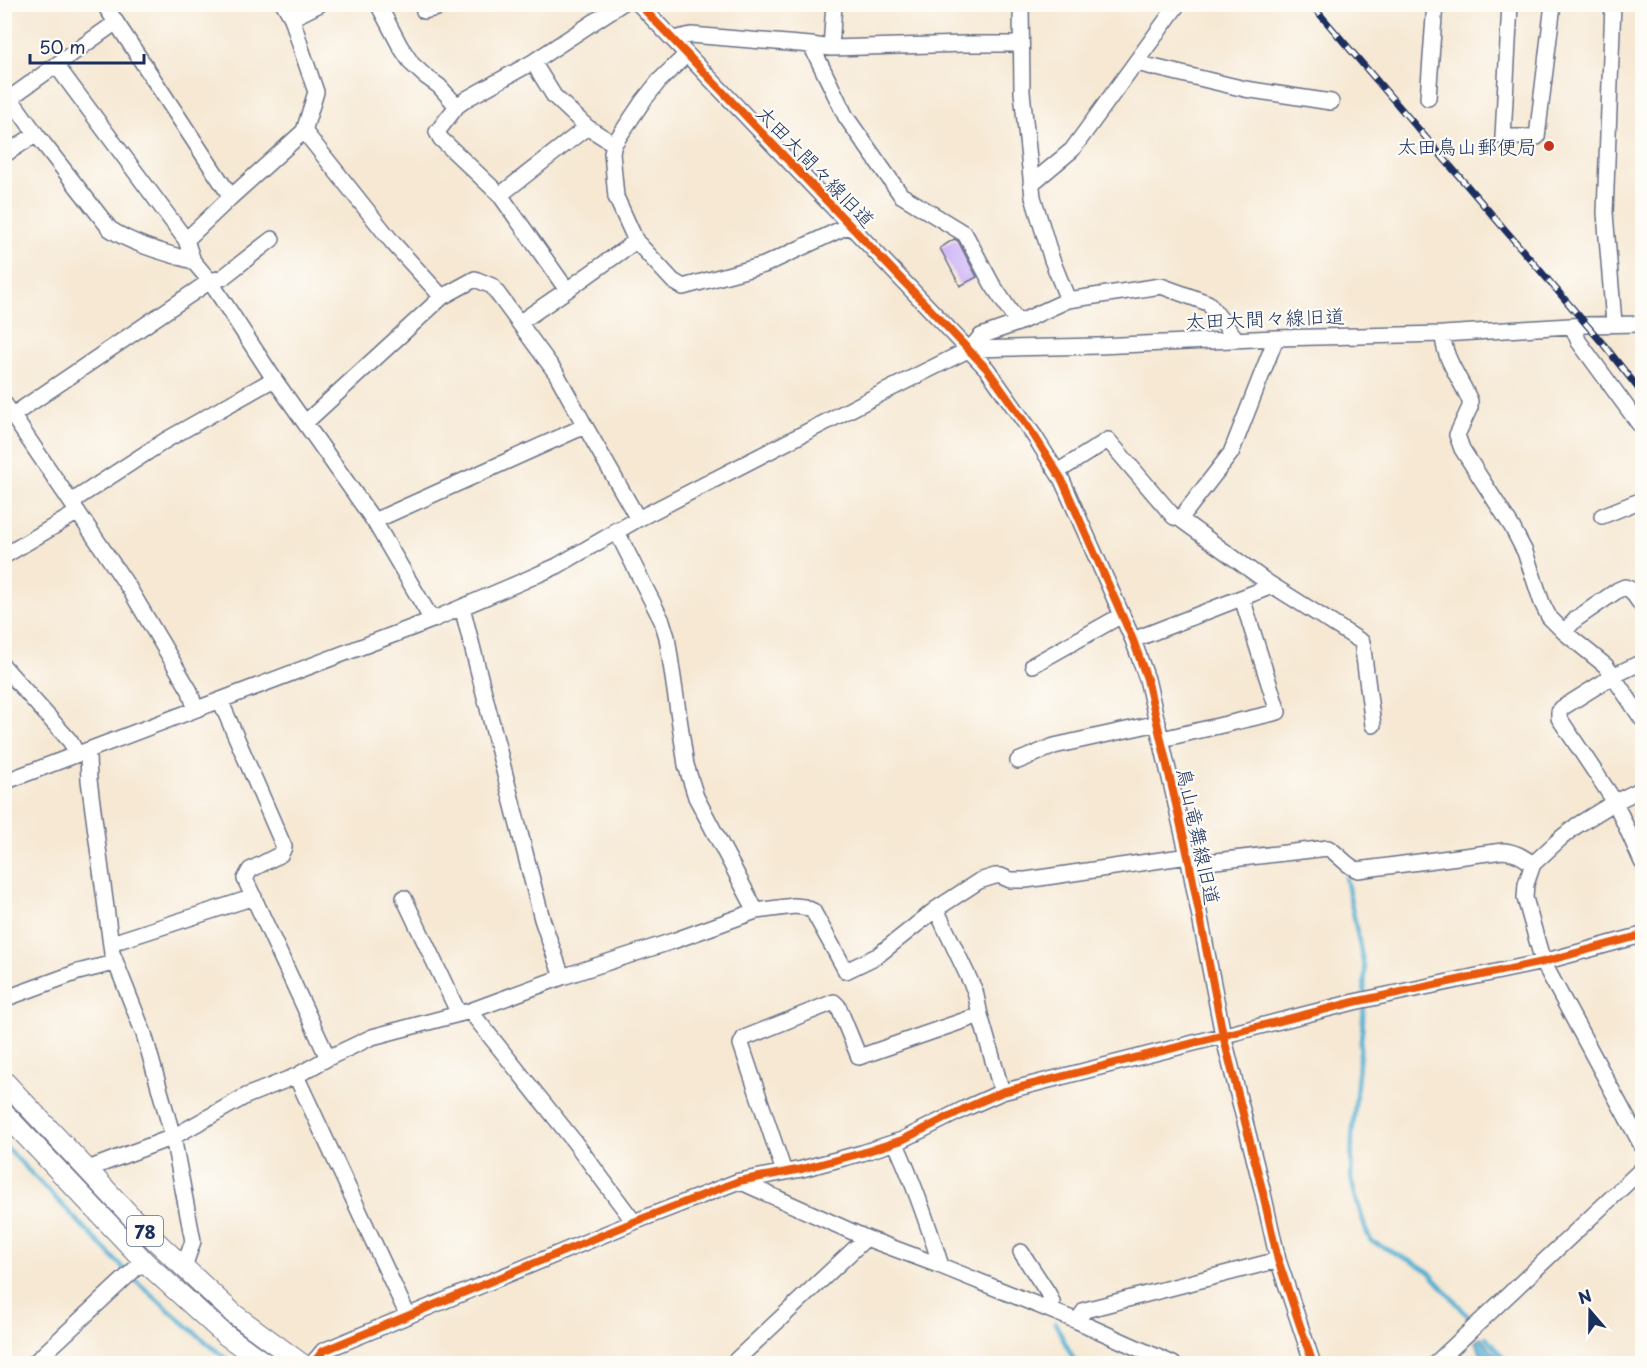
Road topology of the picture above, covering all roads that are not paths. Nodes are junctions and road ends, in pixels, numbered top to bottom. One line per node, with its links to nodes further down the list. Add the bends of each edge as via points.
1 (104, 4): 17 (street)
2 (284, 4): 16 (street)
3 (320, 4): 16 (street)
4 (378, 4): 28 (street, via 412,64)
5 (445, 4): 15 (street)
6 (621, 4): 23 (street)
7 (639, 4): 18 (street, 太田大間々線旧道)
8 (834, 4): 21 (street)
9 (1021, 4): 19 (street)
10 (1178, 4): 24 (street)
11 (1435, 4): 26 (street)
12 (1510, 4): 13 (street, via 1503,137 1537,137)
13 (1553, 4)
14 (1613, 4): 48 (street, via 1605,213)
15 (424, 11)
16 (292, 18): 30 (street, via 316,92)
17 (115, 23): 25 (street); 36 (street)
18 (673, 39): 20 (street, via 691,35); 22 (street, 太田大間々線旧道)
19 (1021, 44): 21 (street); 34 (street)
20 (811, 45): 21 (street); 47 (street, via 846,117 901,195 965,234)
21 (831, 48)
22 (686, 55): 32 (street, via 659,81); 37 (street, 太田大間々線旧道)
23 (533, 62): 28 (street); 29 (street, via 554,96)
24 (1136, 63): 27 (street, via 1245,89); 34 (street, via 1072,150)
25 (56, 65): 31 (street, via 10,98); 39 (street)
26 (1428, 99)
27 (1331, 102)
28 (457, 106): 35 (street, via 437,132)
29 (587, 127): 32 (street); 35 (street)
30 (304, 131): 36 (street); 44 (street, via 393,243)
31 (36, 134): 33 (street); 41 (street, via 110,229)
32 (618, 139): 40 (street, via 612,153 616,196)
33 (4, 155)
34 (1031, 184): 45 (street, via 1052,260)
35 (500, 195): 43 (street)
36 (231, 197): 39 (street)
37 (850, 225): 40 (street, via 764,265 683,287); 54 (street, 太田大間々線旧道)
38 (272, 239): 42 (street, via 222,278)
39 (186, 240): 41 (street)
40 (636, 241): 43 (street)
41 (193, 261): 42 (street)
42 (210, 281): 55 (street); 56 (street)
43 (567, 291): 46 (street)
44 (442, 297): 46 (street, via 475,279 492,286); 57 (street)
45 (1068, 300): 47 (street); 53 (street, via 1161,285 1208,303)
46 (519, 323): 58 (street, via 556,373)
47 (1018, 323): 54 (street, via 981,336)
48 (1614, 323): 49 (street, 太田大間々線旧道); 50 (street, 太田大間々線旧道)
49 (1642, 324)
50 (1572, 326): 51 (street, 太田大間々線旧道); 59 (street, via 1579,342)
51 (1443, 334): 52 (street, 太田大間々線旧道); 75 (street, via 1443,344 1470,400 1457,435 1462,449 1525,552 1549,617)
52 (1276, 338): 53 (street, 太田大間々線旧道); 65 (street, via 1231,453)
53 (1237, 340): 54 (street, 太田大間々線旧道)
54 (970, 349): 60 (street, 鳥山竜舞線旧道); 64 (street)
55 (274, 379): 57 (street); 62 (street, via 165,440)
56 (9, 409): 62 (street)
57 (306, 422): 66 (street)
58 (585, 426): 64 (street); 66 (street)
59 (1642, 428)
60 (1057, 472): 65 (street, via 1107,440 1174,517); 73 (street, 鳥山竜舞線旧道)
61 (1642, 501): 63 (street)
62 (74, 507): 68 (street); 82 (street, via 129,588 190,691)
63 (1602, 516)
64 (638, 519): 67 (street)
65 (1180, 519): 69 (street)
66 (374, 521): 74 (street)
67 (616, 530): 72 (street, via 557,566); 98 (street, via 663,621 686,765 696,797)
68 (4, 556)
69 (1272, 586): 70 (street); 85 (street, via 1362,642)
70 (1242, 598): 76 (street); 86 (street, via 1278,712)
71 (1642, 606): 75 (street, via 1625,587 1576,619)
72 (462, 607): 74 (street); 103 (street, via 542,919)
73 (1122, 615): 76 (street, 鳥山竜舞線旧道); 78 (street)
74 (432, 620): 81 (street)
75 (1564, 632): 80 (street)
76 (1133, 640): 84 (street, 鳥山竜舞線旧道)
77 (1642, 662): 80 (street)
78 (1033, 665)
79 (4, 667): 87 (street)
80 (1614, 676): 83 (street); 91 (street, via 1562,708 1558,718)
81 (220, 700): 82 (street); 95 (street, via 284,847 281,854 250,870 245,879)
82 (195, 709): 87 (street)
83 (1642, 719)
84 (1158, 723): 86 (street, 鳥山竜舞線旧道); 88 (street, via 1054,746)
85 (1373, 725)
86 (1162, 739): 92 (street, 鳥山竜舞線旧道)
87 (81, 752): 89 (street); 100 (street, via 88,758)
88 (1018, 761)
89 (4, 782)
90 (1642, 789): 91 (street)
91 (1615, 802): 93 (street); 94 (street, via 1576,826)
92 (1189, 860): 94 (street, via 1328,848 1358,870 1503,851 1520,855); 97 (street, via 1026,880 995,876); 107 (street, 鳥山竜舞線旧道)
93 (1642, 862)
94 (1533, 864): 101 (street, via 1525,898)
95 (254, 897): 100 (street); 108 (street)
96 (404, 898): 105 (street)
97 (936, 909): 98 (street, via 877,956 846,971 813,911 794,906); 106 (street, via 975,991)
98 (756, 911): 103 (street)
99 (1642, 935): 101 (street)
100 (111, 942): 102 (street)
101 (1543, 962): 107 (street, via 1354,1002); 115 (street)
102 (114, 963): 104 (street); 113 (street, via 144,1034)
103 (562, 977): 105 (street)
104 (4, 999)
105 (465, 1013): 108 (street, via 372,1037); 120 (street, via 559,1123)
106 (980, 1015): 111 (street); 118 (street, via 859,1057 834,1002 744,1038 741,1044)
107 (1223, 1035): 111 (street); 123 (street, 鳥山竜舞線旧道)
108 (328, 1058): 109 (street)
109 (296, 1076): 113 (street, via 246,1096); 128 (street)
110 (4, 1081): 117 (main road, 78)
111 (1002, 1092): 114 (street)
112 (4, 1113): 124 (main road, 78)
113 (173, 1137): 117 (street); 126 (street, via 193,1241)
114 (896, 1142): 118 (street); 125 (street)
115 (1642, 1146)
116 (1642, 1168): 137 (street)
117 (88, 1169): 126 (main road, 78)
118 (784, 1172): 119 (street)
119 (739, 1181): 120 (street); 121 (street)
120 (634, 1222): 128 (street)
121 (866, 1238): 125 (street); 134 (street)
122 (1021, 1252): 127 (street, via 1048,1293)
123 (1278, 1260): 129 (street, via 1085,1310); 136 (street, 鳥山竜舞線旧道)
124 (146, 1263): 130 (street); 131 (main road, 78, via 224,1334)
125 (941, 1266): 127 (street)
126 (184, 1267): 132 (main road, 78, via 234,1314)
127 (1050, 1310): 129 (street)
128 (408, 1316): 133 (street, via 323,1351)
129 (1077, 1322): 135 (street)
130 (33, 1364)
131 (266, 1364)
132 (302, 1364)
133 (312, 1364)
134 (732, 1364)
135 (1173, 1364)
136 (1313, 1364)
137 (1435, 1364)

